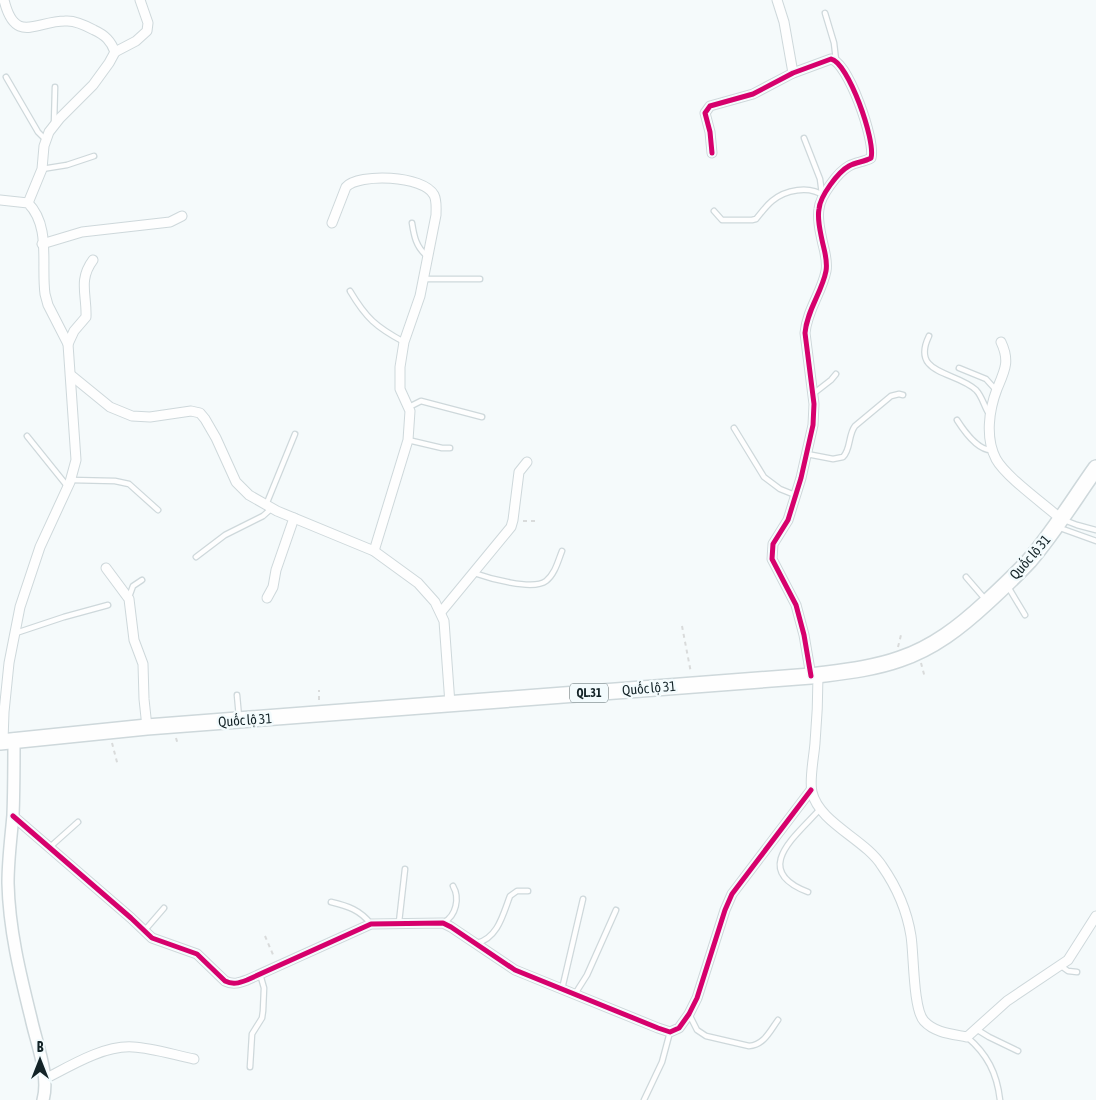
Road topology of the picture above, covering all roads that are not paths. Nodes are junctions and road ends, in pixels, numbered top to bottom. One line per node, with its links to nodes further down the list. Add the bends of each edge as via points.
1 (4, 0): 5 (street, via 9,17 20,26 32,28 62,20 78,22 103,34)
2 (140, 0): 5 (street, via 148,23 147,31)
3 (777, 0): 7 (street)
4 (825, 13): 6 (lane)
5 (115, 52): 10 (street, via 93,85)
6 (836, 60): 7 (street, via 826,60); 16 (street, via 862,108 872,154 871,158 847,167)
7 (793, 73): 13 (street, via 753,94 707,108 705,113)
8 (6, 77): 12 (lane, via 38,132)
9 (55, 88): 10 (lane)
10 (54, 125): 12 (street)
11 (804, 138): 16 (lane)
12 (46, 139): 15 (street)
13 (712, 153)
14 (94, 156): 15 (lane)
15 (42, 170): 18 (street)
16 (823, 195): 19 (lane, via 808,190 787,193 771,202 752,220 722,220); 37 (street, via 818,218 827,269 806,319 805,333)
17 (0, 200): 18 (street)
18 (28, 203): 23 (street, via 40,220)
19 (714, 211)
20 (182, 216): 23 (street, via 170,222 82,232)
21 (332, 223): 24 (street, via 350,183 395,178 424,186 434,196 436,205)
22 (412, 223): 24 (lane, via 418,246)
23 (42, 244): 32 (street, via 45,294)
24 (428, 257): 26 (street)
25 (93, 260): 32 (street, via 84,282 86,317)
26 (424, 279): 27 (lane); 30 (street)
27 (480, 279)
28 (350, 291): 30 (lane, via 372,322)
29 (929, 336): 40 (lane, via 923,352 926,360 942,374 976,390)
30 (404, 342): 39 (street, via 399,383)
31 (1001, 342): 36 (street, via 1006,363)
32 (68, 344): 35 (street)
33 (959, 368): 36 (lane, via 986,379)
34 (836, 374): 37 (lane)
35 (72, 376): 52 (street, via 76,460); 54 (street, via 110,406 132,416 200,413 216,438 236,482 249,495)
36 (996, 391): 40 (street)
37 (813, 394): 49 (street, via 814,413)
38 (903, 395): 49 (lane, via 891,396 855,426 848,450 842,457 833,459)
39 (409, 406): 41 (lane, via 420,401); 46 (street)
40 (990, 415): 48 (street)
41 (482, 417)
42 (957, 420): 48 (lane, via 984,449)
43 (734, 428): 53 (lane, via 768,482)
44 (295, 434): 54 (lane)
45 (27, 436): 52 (lane)
46 (408, 440): 47 (lane); 60 (street)
47 (450, 448)
48 (993, 450): 57 (street, via 1005,470)
49 (807, 454): 53 (street)
50 (527, 462): 64 (street, via 519,472 513,520 506,534)
51 (1096, 468): 57 (highway, Quốc lộ 31 / QL.31)
52 (69, 484): 55 (lane, via 115,481 129,484); 74 (street, via 40,547)
53 (795, 495): 75 (street, via 788,520 773,544 772,559 796,605)
54 (269, 506): 56 (street); 62 (lane, via 263,516 225,535)
55 (158, 510)
56 (294, 518): 60 (street); 69 (street)
57 (1058, 522): 58 (lane); 59 (lane); 67 (highway, Quốc lộ 31 / QL.31, via 1030,560)
58 (1096, 530)
59 (1096, 541)
60 (374, 551): 72 (street, via 418,583)
61 (562, 551): 64 (lane, via 554,572 544,583 505,582)
62 (196, 557)
63 (106, 568): 68 (street)
64 (472, 573): 72 (street)
65 (966, 577): 70 (lane)
66 (142, 580): 68 (lane, via 133,586)
67 (1006, 584): 70 (highway, Quốc lộ 31 / QL.31); 73 (lane)
68 (129, 598): 79 (street, via 133,634 143,664)
69 (267, 598)
70 (987, 602): 75 (highway, Quốc lộ 31 / QL.31, via 966,621 925,648 900,659 868,668)
71 (108, 605): 74 (lane)
72 (441, 612): 77 (street, via 446,633)
73 (1025, 614)
74 (14, 633): 80 (street, via 5,693)
75 (814, 675): 77 (highway, Quốc lộ 31 / QL.31); 81 (street, via 818,717)
76 (237, 695): 78 (lane)
77 (450, 704): 78 (highway, Quốc lộ 31 / QL.31)
78 (239, 721): 79 (highway, Quốc lộ 31 / QL.31)
79 (147, 728): 80 (highway, Quốc lộ 31 / QL.31)
80 (6, 740): 83 (street)
81 (811, 790): 82 (street); 107 (street, via 732,894)
82 (820, 809): 90 (lane, via 788,846 779,864 781,875); 111 (street, via 872,853 883,866 898,895 911,935 920,1016 931,1027)
83 (13, 816): 85 (street); 87 (street)
84 (78, 822): 85 (lane)
85 (49, 848): 100 (street)
86 (405, 869): 97 (lane)
87 (4, 882): 93 (street)
88 (453, 886): 98 (lane, via 456,906 451,917)
89 (528, 891): 101 (lane, via 518,891 510,896 492,934)
90 (808, 892)
91 (583, 899): 105 (lane)
92 (331, 902): 99 (lane, via 353,908)
93 (5, 906): 115 (street)
94 (164, 908): 100 (lane)
95 (616, 910): 106 (lane)
96 (1096, 916): 102 (street, via 1075,951)
97 (400, 922): 98 (street); 99 (street)
98 (443, 923): 101 (street)
99 (371, 924): 104 (street)
100 (144, 932): 104 (street, via 156,940 197,954 225,982 239,983)
101 (476, 943): 105 (street, via 515,970)
102 (1061, 966): 103 (lane); 109 (street)
103 (1077, 972)
104 (260, 974): 114 (lane, via 264,988 263,1010 252,1034)
105 (562, 989): 106 (street)
106 (575, 994): 110 (street)
107 (689, 1014): 108 (lane, via 697,1030 706,1036 749,1046 761,1042); 110 (street, via 679,1028)
108 (778, 1020)
109 (975, 1028): 111 (street); 112 (lane)
110 (670, 1032): 117 (lane, via 662,1062)
111 (966, 1037): 118 (lane, via 990,1063)
112 (1018, 1052)
113 (194, 1059): 115 (street, via 132,1047 118,1048 76,1063)
114 (250, 1067)
115 (46, 1079): 116 (street)
116 (43, 1100)
117 (644, 1100)
118 (1000, 1100)

